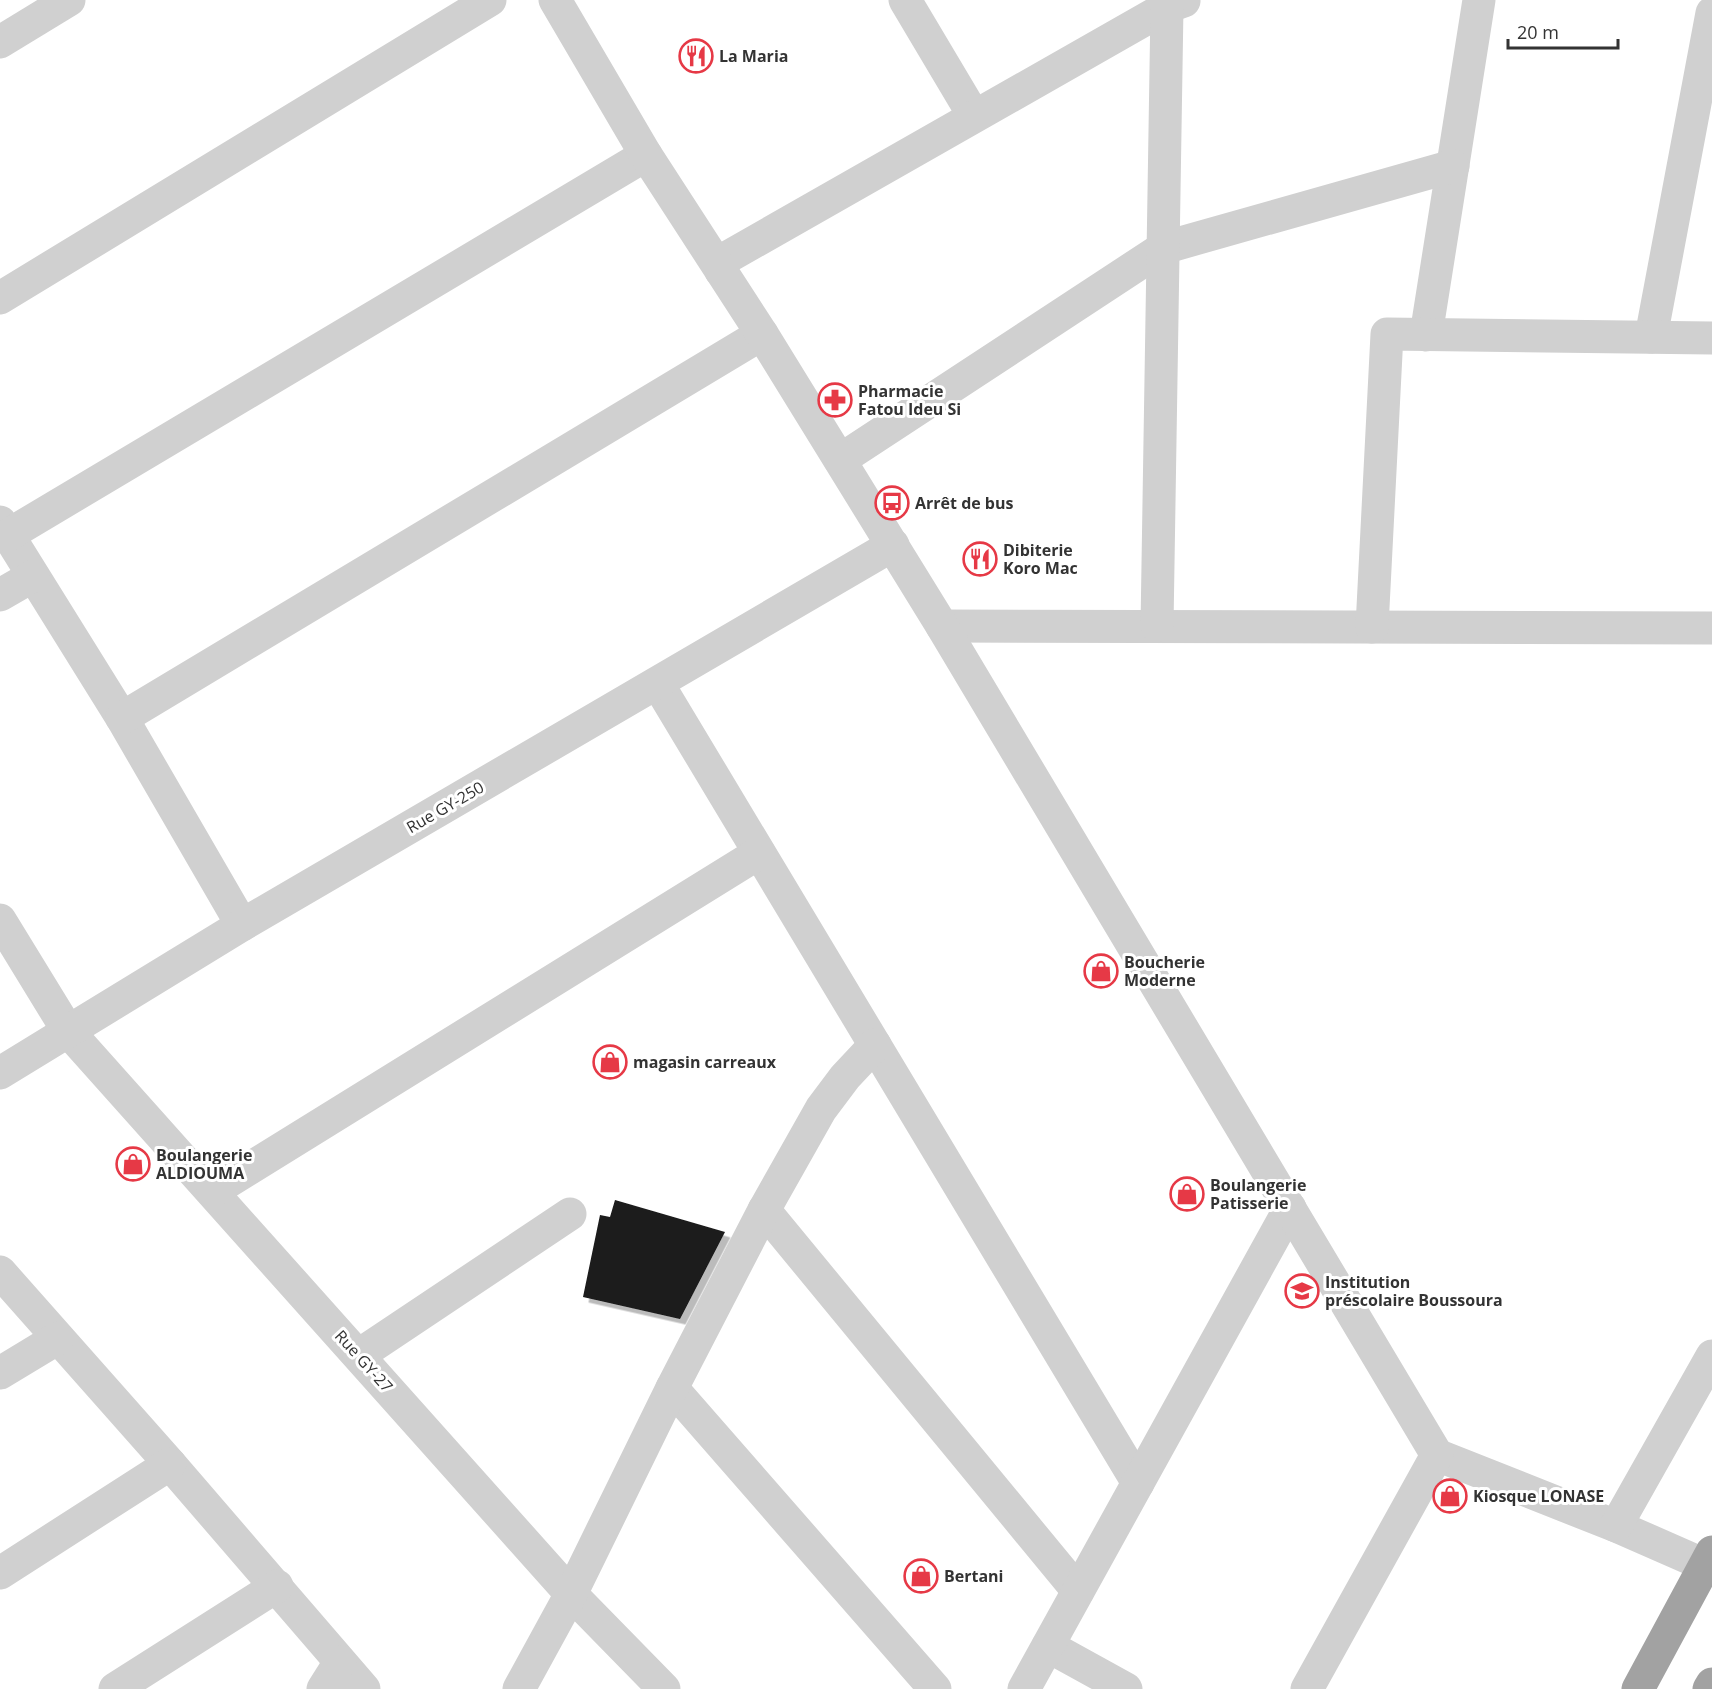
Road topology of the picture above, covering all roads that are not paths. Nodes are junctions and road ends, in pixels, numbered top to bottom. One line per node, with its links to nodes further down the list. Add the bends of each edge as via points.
1 (69, 0): 8 (street)
2 (490, 0): 14 (street)
3 (555, 0): 10 (street)
4 (905, 0): 9 (street)
5 (1479, 0): 11 (street)
6 (1175, 2): 9 (street); 12 (street)
7 (1712, 13): 17 (street)
8 (0, 42)
9 (974, 116): 13 (street, via 719,262)
10 (645, 155): 13 (street); 20 (street)
11 (1453, 166): 12 (street); 16 (street)
12 (1163, 248): 19 (street); 25 (street)
13 (722, 271): 15 (street)
14 (0, 298)
15 (762, 334): 19 (street); 29 (street)
16 (1426, 334): 17 (street); 26 (street, via 1387,334)
17 (1651, 337): 18 (street)
18 (1712, 338)
19 (840, 460): 21 (street)
20 (4, 528): 22 (street)
21 (893, 545): 24 (street); 28 (street, Rue GY-250)
22 (33, 576): 23 (street); 29 (street)
23 (0, 595)
24 (942, 626): 25 (street); 37 (street)
25 (1157, 626): 26 (street)
26 (1372, 627): 27 (street)
27 (1712, 628)
28 (658, 684): 30 (street); 32 (street, Rue GY-250)
29 (122, 718): 32 (street)
30 (759, 853): 34 (street); 36 (street)
31 (0, 920): 33 (street, Rue GY-27)
32 (242, 925): 33 (street, Rue GY-250)
33 (68, 1031): 35 (street, Rue GY-250); 36 (street, Rue GY-27)
34 (875, 1045): 38 (street, via 821,1109); 48 (street)
35 (0, 1073)
36 (213, 1191): 42 (street, Rue GY-27)
37 (1290, 1208): 46 (street); 48 (street)
38 (764, 1210): 45 (street); 53 (street)
39 (570, 1214): 42 (street)
40 (0, 1272): 41 (street)
41 (58, 1338): 44 (street); 47 (street)
42 (358, 1354): 54 (street, Rue GY-27)
43 (1712, 1356): 49 (street)
44 (0, 1373)
45 (672, 1388): 54 (street); 62 (street)
46 (1437, 1455): 49 (street); 65 (street)
47 (170, 1464): 51 (street); 52 (street)
48 (1138, 1483): 53 (street)
49 (1616, 1526): 50 (street)
50 (1708, 1558): 66 (highway)
51 (0, 1573)
52 (277, 1586): 56 (street); 58 (street)
53 (1078, 1591): 55 (street)
54 (571, 1594): 60 (street); 61 (street, Rue GY-27)
55 (1048, 1646): 63 (street); 64 (street)
56 (331, 1676): 59 (street)
57 (1712, 1684): 67 (highway)
58 (114, 1689)
59 (364, 1689)
60 (519, 1689)
61 (664, 1689)
62 (935, 1689)
63 (1024, 1689)
64 (1126, 1689)
65 (1307, 1689)
66 (1638, 1689)
67 (1709, 1689)

